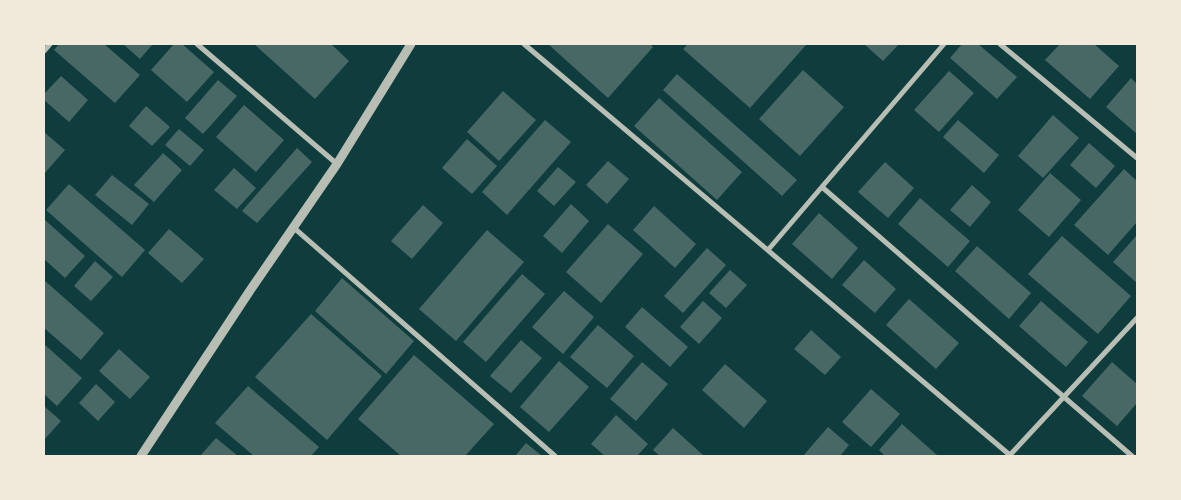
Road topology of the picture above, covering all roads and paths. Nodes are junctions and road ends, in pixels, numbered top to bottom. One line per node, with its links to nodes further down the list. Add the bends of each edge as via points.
1 (50, 44): 7 (street)
2 (197, 44): 9 (street)
3 (411, 44): 9 (street)
4 (524, 44): 12 (street)
5 (944, 44): 10 (street)
6 (1000, 44): 8 (street)
7 (44, 51)
8 (1137, 158)
9 (337, 164): 11 (street)
10 (822, 187): 12 (street); 14 (street)
11 (293, 227): 15 (street); 16 (street)
12 (768, 250): 17 (street)
13 (1137, 318): 14 (street)
14 (1064, 397): 17 (street); 18 (street)
15 (141, 456)
16 (553, 456)
17 (1011, 456)
18 (1132, 456)

